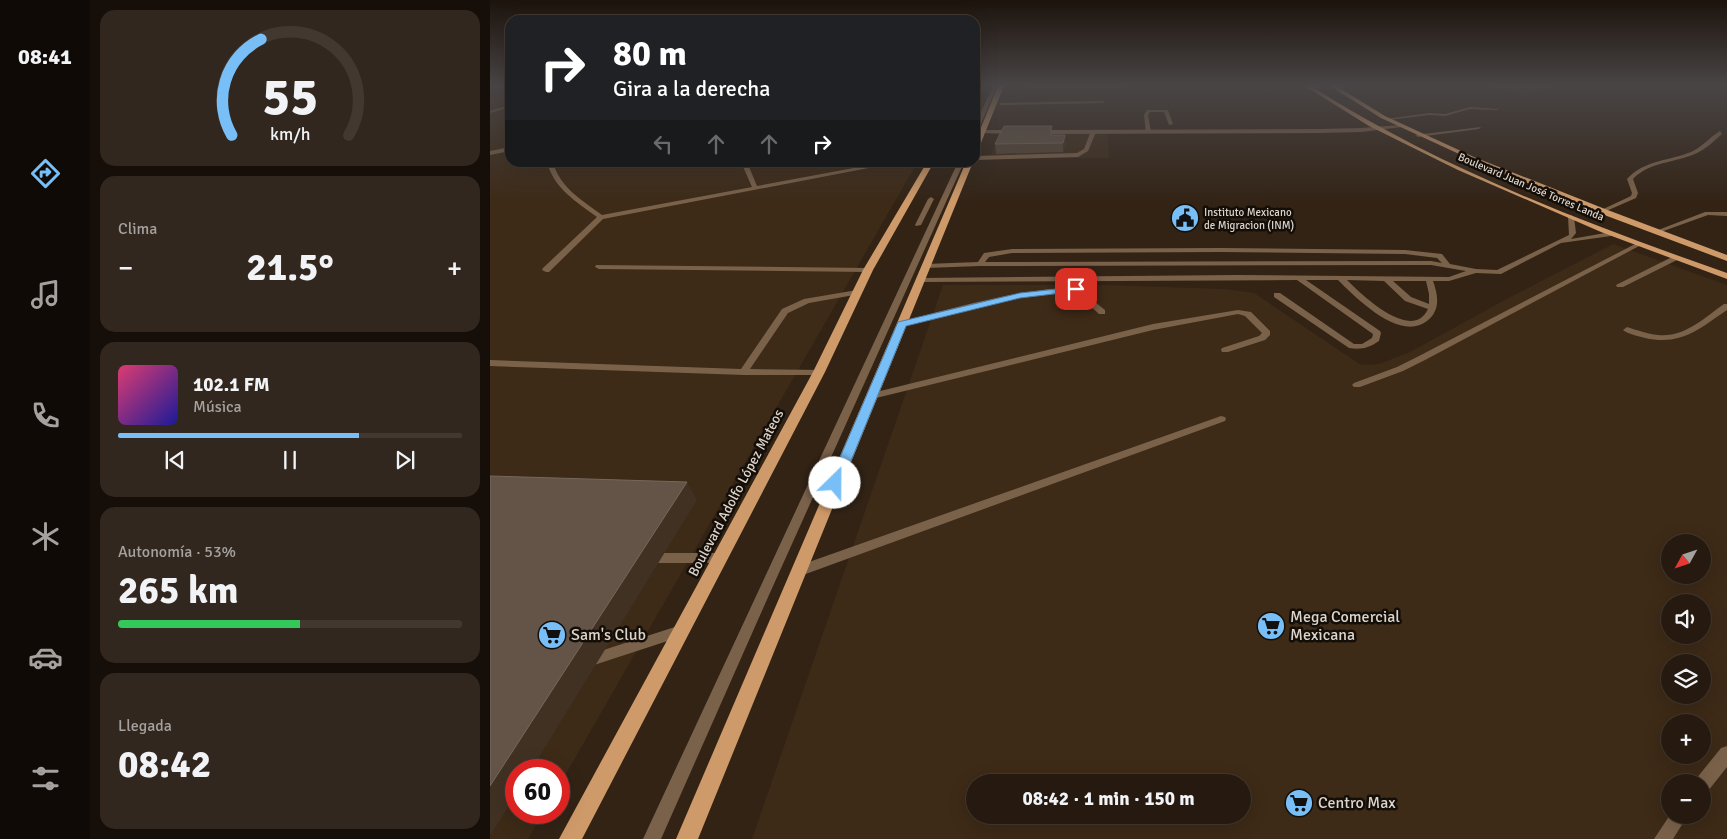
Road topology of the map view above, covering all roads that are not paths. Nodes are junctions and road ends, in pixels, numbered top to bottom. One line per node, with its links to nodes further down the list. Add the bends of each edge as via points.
1 (985, 125): 7 (main road)
2 (1147, 125): 11 (street)
3 (1373, 125): 5 (main road, Boulevard Juan José Torres Landa)
4 (1400, 126): 5 (street); 13 (main road, Boulevard Juan José Torres Landa)
5 (1378, 128): 11 (street); 29 (main road, Boulevard Juan José Torres Landa, via 1452,165)
6 (1479, 128): 13 (street)
7 (983, 132): 8 (street); 14 (main road)
8 (1017, 132)
9 (1036, 132): 10 (street)
10 (1093, 132): 11 (street); 17 (street, via 1086,150 1078,155)
11 (1148, 132)
12 (1720, 133): 26 (street, via 1694,152 1633,174 1630,179 1634,197)
13 (1418, 135): 26 (main road, Boulevard Juan José Torres Landa)
14 (980, 139)
15 (505, 149): 16 (street)
16 (490, 153)
17 (980, 158)
18 (552, 167): 28 (street, via 562,186)
19 (746, 167): 24 (street)
20 (870, 167): 24 (street)
21 (928, 167): 45 (main road, Boulevard Adolfo López Mateos)
22 (959, 167): 81 (street)
23 (968, 167): 42 (main road)
24 (754, 188): 28 (street)
25 (931, 199): 30 (street)
26 (1602, 211): 31 (main road, Boulevard Juan José Torres Landa)
27 (1727, 214): 31 (street, via 1707,213)
28 (601, 217): 44 (street)
29 (1571, 217): 32 (main road, Boulevard Juan José Torres Landa); 33 (street, via 1573,233)
30 (918, 225)
31 (1656, 232): 37 (main road, Boulevard Juan José Torres Landa)
32 (1611, 234): 33 (street); 34 (main road, Boulevard Juan José Torres Landa)
33 (1560, 242): 46 (street, via 1498,272)
34 (1639, 244): 36 (main road, Boulevard Juan José Torres Landa); 69 (street, via 1422,358)
35 (1231, 250): 38 (street); 39 (street, via 1012,251 987,255); 41 (street, via 1405,252 1438,256)
36 (1677, 258): 47 (main road, Boulevard Juan José Torres Landa); 56 (street)
37 (1727, 258)
38 (1235, 262): 40 (street); 41 (street); 48 (street)
39 (980, 264): 40 (street); 42 (street)
40 (1098, 265): 55 (street)
41 (1447, 265): 46 (street)
42 (926, 266): 53 (main road)
43 (599, 267): 45 (street)
44 (546, 270)
45 (868, 270): 58 (main road, Boulevard Adolfo López Mateos)
46 (1476, 271): 52 (street, via 1449,279)
47 (1727, 276)
48 (1236, 277): 50 (street); 55 (street)
49 (1340, 278): 50 (street); 51 (street); 61 (street, via 1378,312 1394,320 1422,322)
50 (1300, 279): 59 (street, via 1377,333 1376,339 1368,345 1352,346)
51 (1387, 279): 52 (street); 61 (street, via 1408,299)
52 (1430, 279): 61 (street, via 1434,295)
53 (920, 280): 54 (street); 63 (main road)
54 (1072, 280): 55 (street); 57 (street)
55 (1098, 280)
56 (1620, 285)
57 (1076, 289): 62 (street); 63 (street, via 1020,296)
58 (857, 292): 67 (street, via 807,301 785,311); 68 (main road, Boulevard Adolfo López Mateos)
59 (1277, 294)
60 (1727, 306): 64 (street, via 1673,338 1654,339)
61 (1432, 308)
62 (1102, 312)
63 (902, 324): 70 (main road)
64 (1628, 330)
65 (1225, 350): 70 (street, via 1262,338 1267,333 1248,314 1238,312 1154,327)
66 (490, 363): 67 (street)
67 (744, 372): 68 (street)
68 (819, 372): 73 (main road, Boulevard Adolfo López Mateos)
69 (1358, 385)
70 (872, 396): 74 (main road)
71 (1221, 419): 74 (street)
72 (640, 558): 73 (street)
73 (720, 558): 75 (main road, Boulevard Adolfo López Mateos)
74 (799, 571): 82 (main road)
75 (681, 631): 76 (street); 80 (main road, Boulevard Adolfo López Mateos)
76 (579, 664)
77 (1727, 754): 78 (street)
78 (1711, 774)
79 (1674, 824): 83 (street)
80 (570, 839)
81 (652, 839)
82 (688, 839)
83 (1663, 839)

